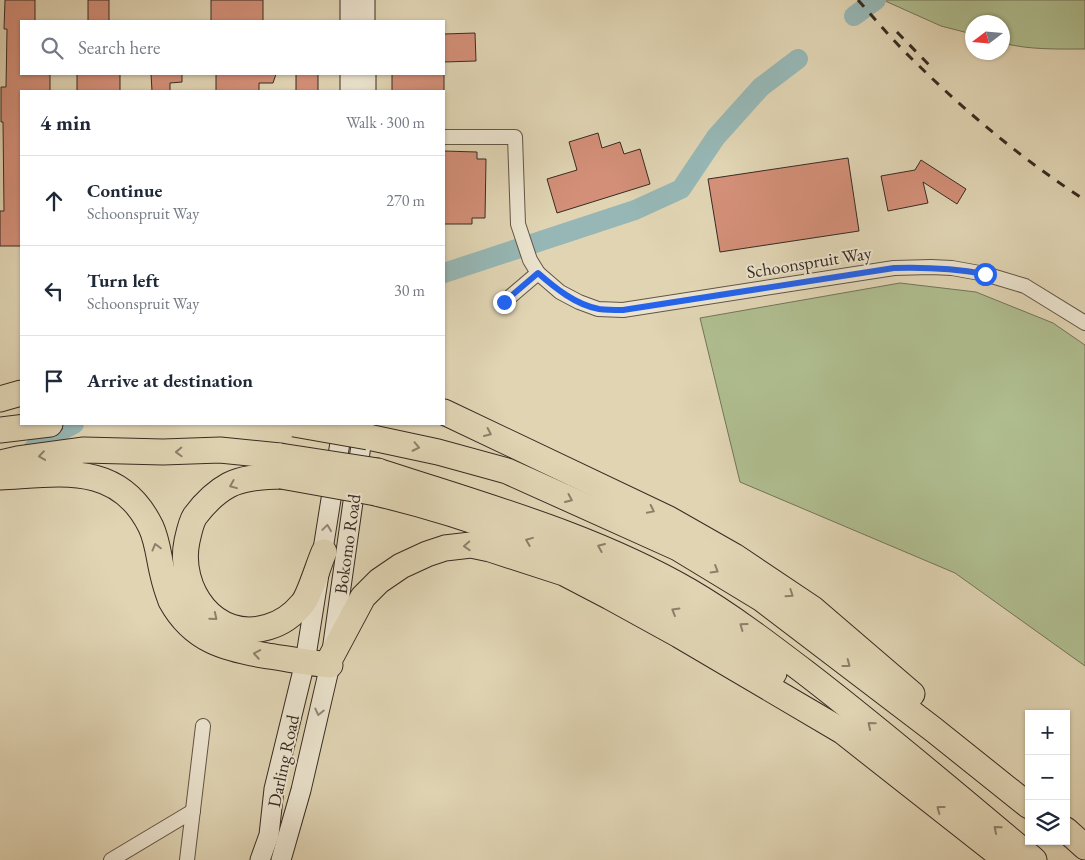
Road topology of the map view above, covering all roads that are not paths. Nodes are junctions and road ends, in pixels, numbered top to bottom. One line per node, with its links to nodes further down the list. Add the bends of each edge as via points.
1 (350, 0): 3 (main road)
2 (365, 0): 4 (main road)
3 (350, 20)
4 (365, 20)
5 (350, 75): 7 (main road)
6 (366, 75): 8 (main road)
7 (350, 90)
8 (366, 90)
9 (445, 137): 10 (street, Schoonspruit Way, via 515,137 518,224)
10 (538, 273): 11 (street); 12 (street, Schoonspruit Way, via 560,292 579,302 598,309 623,310 894,268 952,268 1024,286)
11 (504, 302)
12 (1085, 324)
13 (20, 393): 14 (highway)
14 (0, 400)
15 (445, 412): 29 (highway, one-way to 29, via 669,519 734,556 813,609)
16 (41, 425): 19 (highway)
17 (306, 425): 20 (highway, bridge)
18 (343, 425): 25 (main road, Bokomo Road, one-way to 18)
19 (4, 429)
20 (366, 430): 26 (main road, Bokomo Road); 30 (highway, one-way to 30, via 507,471 678,548 762,599)
21 (0, 464): 22 (highway, one-way to 21, via 220,450 84,450)
22 (280, 466): 24 (highway, bridge); 25 (highway, one-way to 25, via 230,485 209,500 194,517 184,554 189,583 195,596 207,612 221,623 237,629 256,631 282,623 304,603)
23 (0, 476): 26 (highway, one-way to 23, via 233,650 212,642 192,628 171,601 151,528 140,508 111,484 75,473)
24 (377, 482): 28 (highway, one-way to 24, via 809,699 759,662 653,598 581,562 503,530 422,504); 40 (highway, one-way to 24, via 842,701 741,624 689,591 602,547 557,530)
25 (324, 552): 26 (main road, Bokomo Road)
26 (322, 661): 28 (highway, one-way to 26, via 679,635 564,573 471,545 427,554 379,581 363,597); 37 (main road, Darling Road, via 274,789 269,835); 38 (main road, Darling Road, one-way to 38, via 301,790)
27 (203, 726): 31 (street)
28 (842, 731): 39 (highway, one-way to 28)
29 (1025, 793)
30 (1025, 803)
31 (193, 811): 35 (street); 36 (street)
32 (1070, 834): 34 (highway)
33 (1070, 839): 34 (highway)
34 (1085, 849)
35 (111, 860)
36 (187, 860)
37 (260, 860)
38 (281, 860)
39 (1006, 860)
40 (1034, 860)

